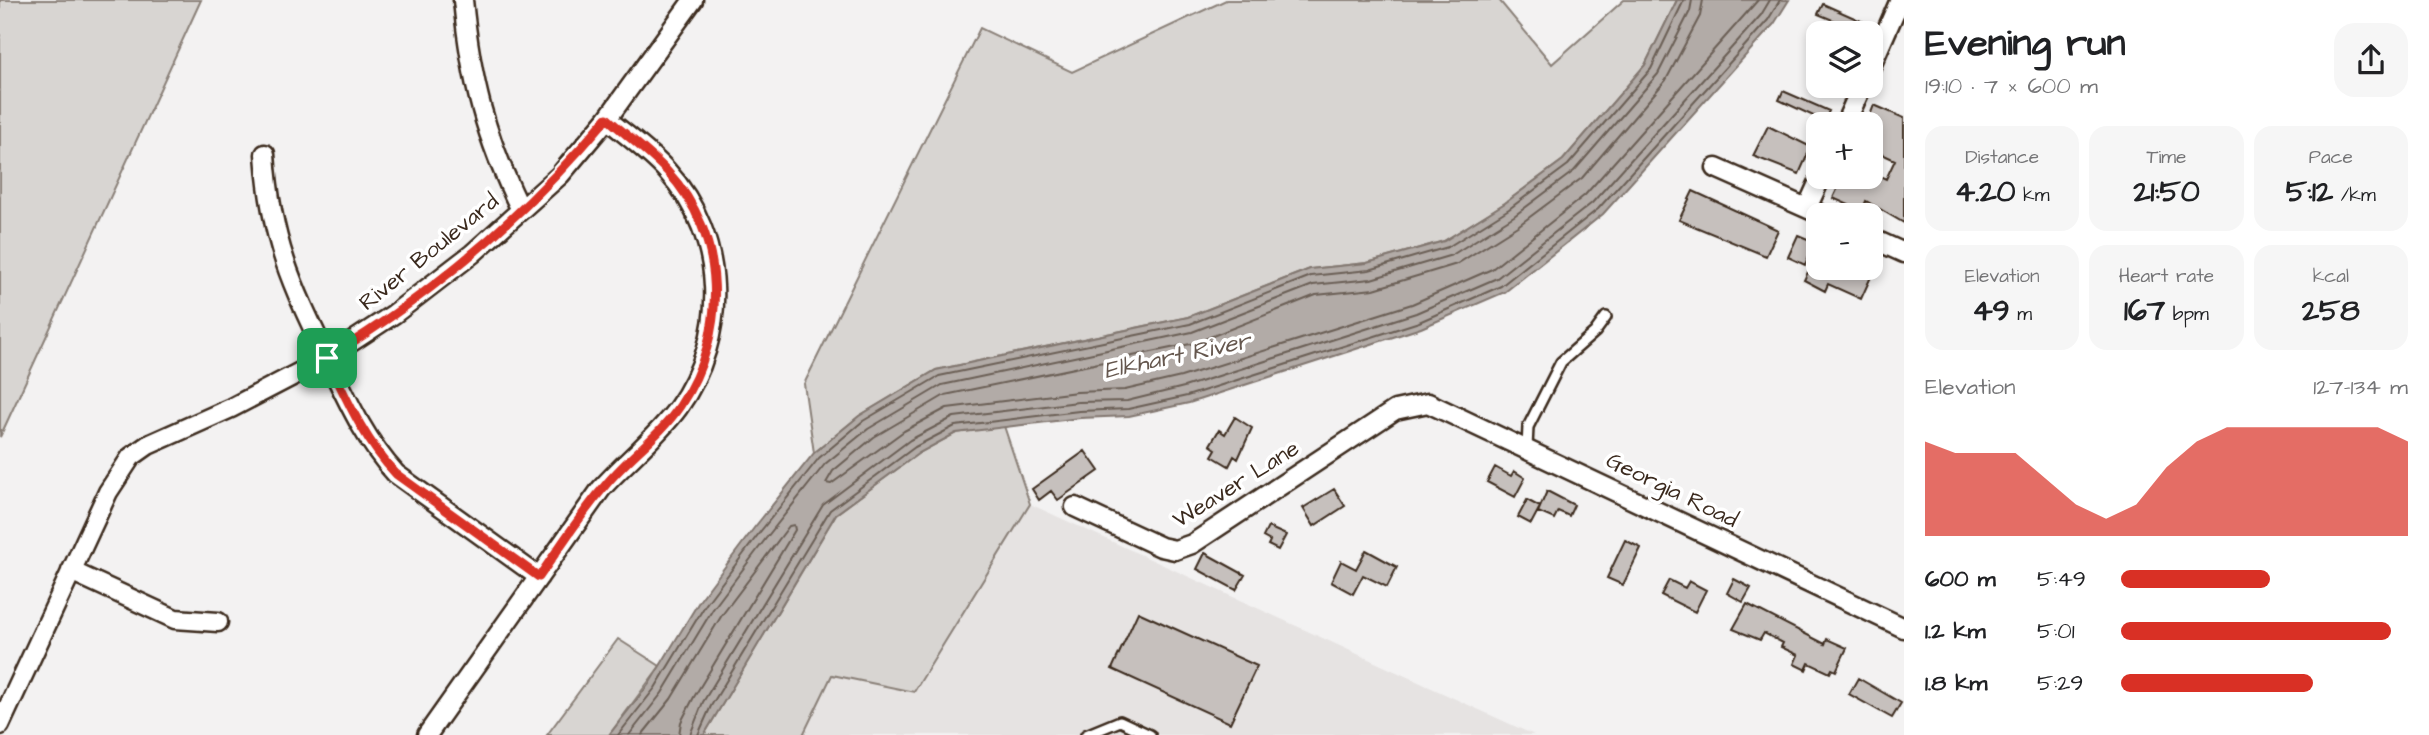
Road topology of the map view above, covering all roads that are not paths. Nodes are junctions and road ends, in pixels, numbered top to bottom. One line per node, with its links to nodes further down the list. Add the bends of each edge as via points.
1 (464, 0): 9 (street, via 483,123)
2 (693, 0): 5 (street, River Boulevard)
3 (1900, 0): 4 (street)
4 (1883, 39)
5 (607, 118): 9 (street, River Boulevard, via 559,175); 18 (street, via 667,170 701,219 713,267 713,325 696,380 679,407 601,489)
6 (265, 154): 13 (street, via 275,235)
7 (1716, 168): 8 (street)
8 (1806, 208)
9 (521, 210): 13 (street, River Boulevard, via 437,284)
10 (1883, 243): 11 (street)
11 (1904, 253)
12 (1606, 317): 15 (lane, via 1561,362 1528,427)
13 (327, 358): 17 (street, River Boulevard, via 131,457 108,492); 18 (street, via 360,427 396,474)
14 (1416, 403): 15 (street, Georgia Road, via 1439,406); 16 (street, Weaver Lane, via 1395,410 1192,544 1175,550)
15 (1527, 448): 20 (street, Georgia Road)
16 (1075, 507)
17 (71, 571): 19 (street, via 175,619); 21 (street, River Boulevard)
18 (539, 577): 22 (street)
19 (218, 622)
20 (1904, 628)
21 (0, 725)
22 (428, 735)
23 (1086, 735): 24 (lane, via 1120,721)
24 (1150, 735)

